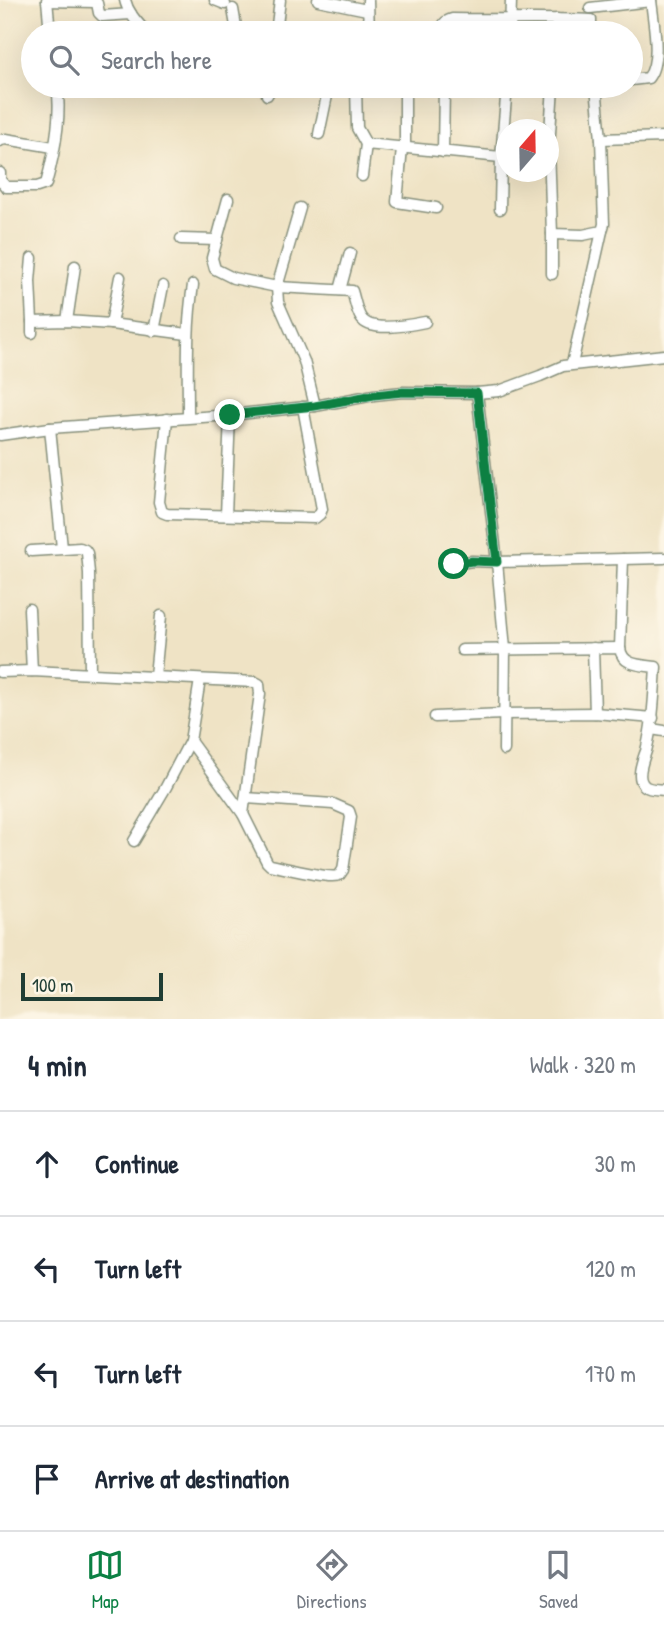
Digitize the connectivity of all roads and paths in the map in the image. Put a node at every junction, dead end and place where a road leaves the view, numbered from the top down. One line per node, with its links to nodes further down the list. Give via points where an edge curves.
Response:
1 (47, 0): 10 (street, via 95,2 102,16); 14 (street)
2 (125, 0): 10 (street)
3 (280, 0): 17 (street)
4 (317, 0): 9 (street)
5 (511, 0): 12 (street)
6 (651, 0): 8 (street); 19 (street, via 655,66 649,78)
7 (225, 4): 16 (street)
8 (590, 4): 13 (street)
9 (368, 5)
10 (131, 15): 15 (street)
11 (557, 19): 12 (street); 13 (street)
12 (511, 20): 18 (street)
13 (591, 20)
14 (49, 21)
15 (136, 21)
16 (232, 21)
17 (277, 21)
18 (445, 21)
19 (643, 79)
20 (58, 98): 34 (street)
21 (326, 98): 29 (street)
22 (357, 98): 33 (street, via 358,128)
23 (405, 98): 35 (street)
24 (444, 98): 36 (street)
25 (506, 98): 28 (street)
26 (553, 98): 46 (street, via 549,148)
27 (597, 98): 31 (street)
28 (504, 119)
29 (319, 134)
30 (664, 136): 31 (street)
31 (601, 139): 45 (street)
32 (0, 141): 34 (street)
33 (366, 144): 35 (street); 39 (street)
34 (54, 147): 38 (street, via 43,186 6,187)
35 (404, 148): 36 (street); 43 (street, via 397,202)
36 (443, 152): 37 (street)
37 (496, 157)
38 (0, 173)
39 (362, 176)
40 (501, 182): 44 (street)
41 (228, 199): 48 (street)
42 (300, 208): 56 (street)
43 (436, 208)
44 (500, 209)
45 (602, 231): 46 (street); 64 (street)
46 (552, 234): 52 (street)
47 (181, 239): 48 (street)
48 (217, 240): 56 (street, via 212,258 215,270)
49 (350, 253): 57 (street)
50 (32, 258): 58 (street, via 32,328)
51 (75, 266): 58 (street)
52 (552, 274)
53 (120, 277): 60 (street)
54 (193, 285): 62 (street)
55 (163, 286): 61 (street)
56 (277, 287): 57 (street); 66 (street, via 278,302 304,361)
57 (340, 290): 59 (street, via 352,291 367,324)
58 (67, 321): 60 (street)
59 (425, 322)
60 (111, 324): 61 (street)
61 (154, 331): 62 (street)
62 (187, 334): 69 (street)
63 (664, 355): 64 (street)
64 (572, 364): 65 (street, via 499,391)
65 (477, 393): 66 (street, via 403,392); 78 (street)
66 (315, 406): 67 (street)
67 (303, 407): 68 (street); 73 (street, via 320,514 315,518)
68 (230, 415): 69 (street); 73 (street)
69 (188, 417): 70 (street)
70 (167, 419): 71 (street); 73 (street, via 159,502 162,512)
71 (50, 428): 72 (street); 74 (street)
72 (0, 435)
73 (226, 515)
74 (62, 548): 75 (street); 89 (street, via 87,553)
75 (31, 551)
76 (664, 558): 77 (street)
77 (623, 559): 78 (street); 83 (street)
78 (497, 562): 79 (street); 84 (street)
79 (454, 564)
80 (29, 609): 87 (street)
81 (161, 616): 90 (street)
82 (593, 648): 83 (street); 84 (street); 92 (street)
83 (620, 648): 86 (street, via 627,662)
84 (505, 649): 85 (street); 93 (street)
85 (462, 650)
86 (660, 668): 95 (street)
87 (32, 671): 88 (street); 89 (street)
88 (0, 672)
89 (90, 673): 90 (street)
90 (155, 676): 91 (street)
91 (200, 680): 97 (street); 100 (street, via 259,684)
92 (595, 713): 93 (street); 95 (street)
93 (503, 714): 94 (street); 98 (street)
94 (435, 717)
95 (652, 723): 96 (street); 99 (street, via 640,779 647,787)
96 (664, 730)
97 (190, 741): 101 (street); 102 (street)
98 (504, 750)
99 (664, 790)
100 (246, 798): 101 (street); 101 (street, via 333,804 349,811 340,874 270,865)
101 (243, 814)
102 (134, 841)

